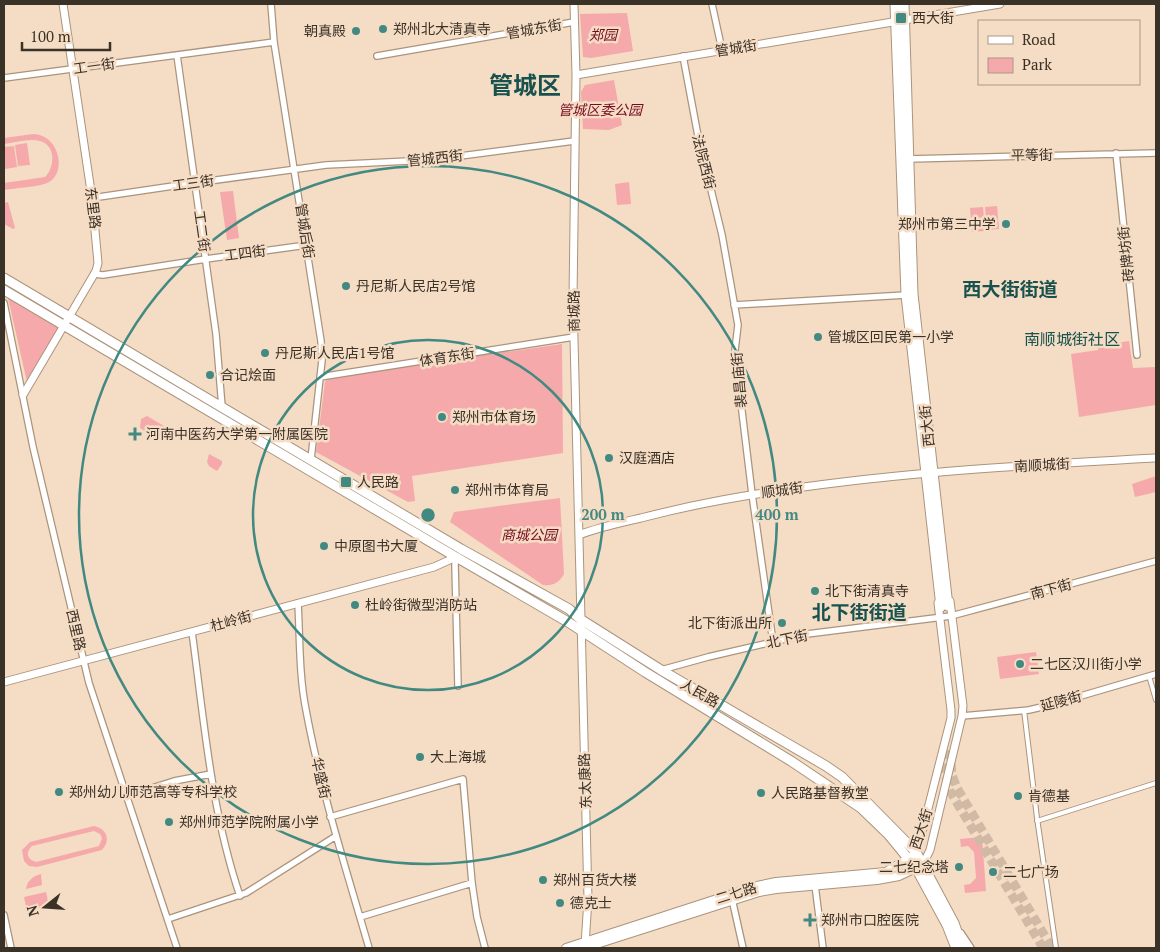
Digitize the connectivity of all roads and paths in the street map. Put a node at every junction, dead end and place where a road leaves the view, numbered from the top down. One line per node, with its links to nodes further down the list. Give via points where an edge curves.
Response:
1 (63, 4): 15 (street, 东里路)
2 (271, 4): 10 (street, 管城后街)
3 (574, 4): 9 (street, 商城路)
4 (712, 4): 11 (street)
5 (895, 4): 8 (main road)
6 (904, 4): 8 (main road)
7 (1000, 4): 8 (street, 管城街)
8 (900, 21): 11 (street, 管城街); 21 (main road, 西大街); 31 (main road, 西大街)
9 (574, 22): 13 (street, 管城东街); 16 (street, 商城路)
10 (274, 42): 12 (street, 工一街); 22 (street, 管城后街)
11 (722, 50): 14 (street, 管城街)
12 (178, 55): 15 (street, 工一街); 23 (street, 工二街)
13 (376, 56)
14 (683, 56): 16 (street, 管城街); 27 (street, 法院西街)
15 (73, 69): 17 (street, 工一街); 24 (street, 东里路)
16 (576, 75): 18 (street, 商城路)
17 (4, 78)
18 (574, 141): 22 (street, 管城西街, via 430,160); 36 (street, 商城路)
19 (1116, 153): 20 (street, 平等街); 21 (street, 平等街); 37 (street, 砖牌坊街)
20 (1156, 153)
21 (908, 158): 43 (main road, 西大街, via 913,294)
22 (295, 170): 23 (street, 工三街); 25 (street, 管城后街)
23 (195, 183): 24 (street, 工三街); 26 (street, 工二街)
24 (92, 198): 28 (street, 东里路, via 98,253)
25 (307, 245): 26 (street, 工四街); 38 (street, 管城后街, via 319,323)
26 (206, 258): 28 (street, 工四街); 40 (street, 工二街)
27 (727, 266): 33 (street, 裴昌庙街)
28 (94, 274): 34 (street, 东里路)
29 (4, 278): 34 (main road, 人民路)
30 (4, 290): 35 (main road, 人民路)
31 (906, 295): 33 (street); 43 (main road, 西大街)
32 (4, 303): 39 (street, 西里路)
33 (734, 305): 44 (street, 裴昌庙街, via 738,325 736,362)
34 (70, 317): 35 (street, 东里路); 40 (main road, 人民路)
35 (65, 326): 39 (street, 东里路); 47 (main road, 人民路)
36 (574, 337): 38 (street, 体育东街); 45 (street, 商城路)
37 (1137, 355)
38 (320, 377): 42 (street, 管城后街)
39 (23, 395): 56 (street, 西里路)
40 (222, 407): 42 (main road, 人民路)
41 (1156, 458): 43 (street, 南顺城街)
42 (311, 459): 46 (main road, 人民路)
43 (929, 473): 44 (street, 顺城街); 50 (main road, 西大街); 51 (street, 西大街, via 924,486); 51 (street, 西大街, via 937,484)
44 (752, 494): 45 (street, 顺城街, via 598,527); 55 (street, 裴昌庙街)
45 (579, 535): 52 (street, 商城路)
46 (461, 549): 47 (street); 52 (main road, 人民路, via 568,609)
47 (456, 557): 49 (street, 杜岭街, via 434,568); 53 (main road, 人民路); 61 (street)
48 (1156, 561): 51 (street, 南下街)
49 (298, 604): 54 (street, 杜岭街); 68 (street, 华盛街, via 302,687)
50 (945, 606)
51 (946, 616): 55 (street, 北下街, via 807,634); 64 (street, 西大街, via 963,706); 71 (street, 西大街, via 951,718 920,840)
52 (580, 619): 53 (street, 东太康路); 57 (main road, 人民路)
53 (581, 631): 71 (main road, 人民路, via 861,808); 81 (street, 东太康路, via 588,899)
54 (192, 632): 56 (street, 杜岭街); 65 (street)
55 (773, 642): 57 (street, 北下街)
56 (83, 661): 60 (street, 杜岭街); 67 (street, 西里路)
57 (661, 670): 71 (main road, 人民路, via 826,766 847,782)
58 (1156, 674): 59 (street, 延陵街)
59 (1149, 676): 62 (street); 63 (street, 延陵街)
60 (4, 682)
61 (458, 686)
62 (1156, 700)
63 (1024, 710): 64 (street, 延陵街); 69 (street)
64 (962, 716): 72 (street, 西大街, via 930,850)
65 (211, 774): 67 (street); 75 (street, via 224,844)
66 (1156, 783): 69 (street)
67 (126, 796): 79 (street, 西里路)
68 (330, 817): 70 (street, 华盛街); 73 (street, via 463,779)
69 (1037, 821): 91 (street)
70 (336, 836): 75 (street); 78 (street, 华盛街)
71 (912, 855): 72 (main road); 81 (main road, 二七路, via 886,872 757,886)
72 (919, 865): 74 (main road, 二七路, via 893,878); 80 (main road); 89 (main road)
73 (472, 883): 78 (street); 85 (street)
74 (815, 885): 76 (main road, 二七路, via 776,888); 88 (street)
75 (240, 896): 79 (street)
76 (732, 899): 81 (main road, 二七路); 87 (street)
77 (4, 915): 82 (street)
78 (360, 917): 84 (street, 华盛街)
79 (168, 919): 83 (street, 西里路)
80 (954, 923): 89 (main road); 90 (street)
81 (584, 947): 86 (main road, 二七路)
82 (11, 948)
83 (178, 948)
84 (369, 948)
85 (485, 948)
86 (566, 948)
87 (743, 948)
88 (823, 948)
89 (957, 948)
90 (970, 948)
91 (1056, 948)

